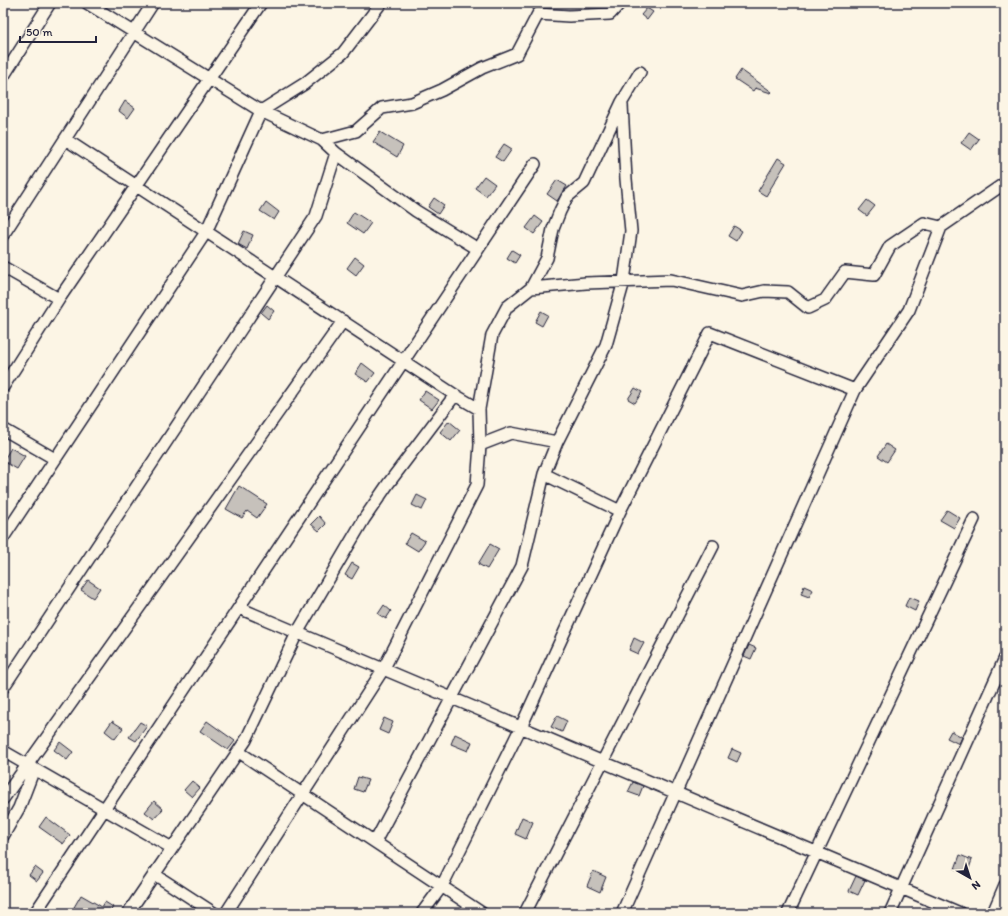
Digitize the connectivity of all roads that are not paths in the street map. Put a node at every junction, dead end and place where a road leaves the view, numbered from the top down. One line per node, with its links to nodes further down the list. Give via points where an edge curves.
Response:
1 (50, 3): 9 (street)
2 (87, 3): 7 (street)
3 (153, 3): 7 (street)
4 (261, 3): 10 (street)
5 (381, 3): 12 (street, via 343,53 304,84)
6 (620, 3): 14 (street, via 610,14 538,14 516,54 482,68 442,90 412,102 382,108 356,131)
7 (134, 32): 10 (street); 13 (street)
8 (640, 72): 11 (street)
9 (3, 77)
10 (209, 80): 12 (street); 18 (street)
11 (622, 102): 25 (street, via 631,231); 26 (street, via 584,183 567,197 560,211 553,229 548,258)
12 (261, 111): 14 (street); 20 (street)
13 (65, 139): 18 (street); 21 (street)
14 (322, 140): 15 (street)
15 (336, 153): 22 (street, via 416,211); 24 (street, via 316,216)
16 (535, 164): 22 (street)
17 (1005, 183): 19 (street)
18 (136, 186): 20 (street); 27 (street)
19 (941, 226): 25 (street, via 924,223 890,246 874,275 846,272 825,300 808,308 788,292 764,291 742,296 671,280); 31 (street, via 909,310)
20 (206, 232): 24 (street); 37 (street)
21 (3, 236)
22 (478, 249): 29 (street)
23 (3, 267): 27 (street)
24 (276, 277): 28 (street); 47 (street)
25 (624, 281): 26 (street); 35 (street, via 606,345)
26 (531, 288): 33 (street, via 507,307 492,335)
27 (59, 299): 30 (street)
28 (343, 321): 29 (street); 53 (street)
29 (404, 361): 32 (street); 43 (street)
30 (3, 387)
31 (855, 390): 39 (street, via 710,333); 54 (street)
32 (455, 395): 33 (street); 44 (street, via 368,513)
33 (479, 409): 36 (street)
34 (3, 429): 37 (street)
35 (557, 442): 36 (street, via 511,433); 38 (street)
36 (480, 445): 46 (street, via 477,485)
37 (56, 459): 41 (street)
38 (544, 474): 39 (street); 48 (street, via 522,566)
39 (620, 511): 49 (street)
40 (974, 518): 61 (street)
41 (3, 538)
42 (713, 546): 52 (street)
43 (239, 608): 44 (street); 57 (street)
44 (297, 633): 46 (street); 51 (street)
45 (1005, 658): 65 (street)
46 (384, 668): 48 (street); 55 (street)
47 (3, 688)
48 (451, 697): 49 (street); 59 (street)
49 (521, 727): 52 (street); 64 (street)
50 (3, 751): 53 (street)
51 (239, 752): 55 (street); 60 (street)
52 (602, 761): 54 (street); 72 (street)
53 (30, 767): 56 (street); 57 (street); 58 (street, via 19,808)
54 (676, 792): 61 (street); 73 (street)
55 (303, 794): 59 (street); 69 (street)
56 (3, 799)
57 (105, 809): 60 (street); 66 (street)
58 (3, 836)
59 (375, 842): 64 (street)
60 (172, 848): 62 (street)
61 (817, 852): 65 (street); 74 (street)
62 (154, 874): 67 (street); 68 (street)
63 (1005, 885): 77 (street)
64 (442, 886): 70 (street); 71 (street)
65 (901, 888): 75 (street); 76 (street)
66 (35, 913)
67 (128, 913)
68 (214, 913)
69 (226, 913)
70 (422, 913)
71 (482, 913)
72 (525, 913)
73 (622, 913)
74 (788, 913)
75 (890, 913)
76 (960, 913)
77 (993, 913)

